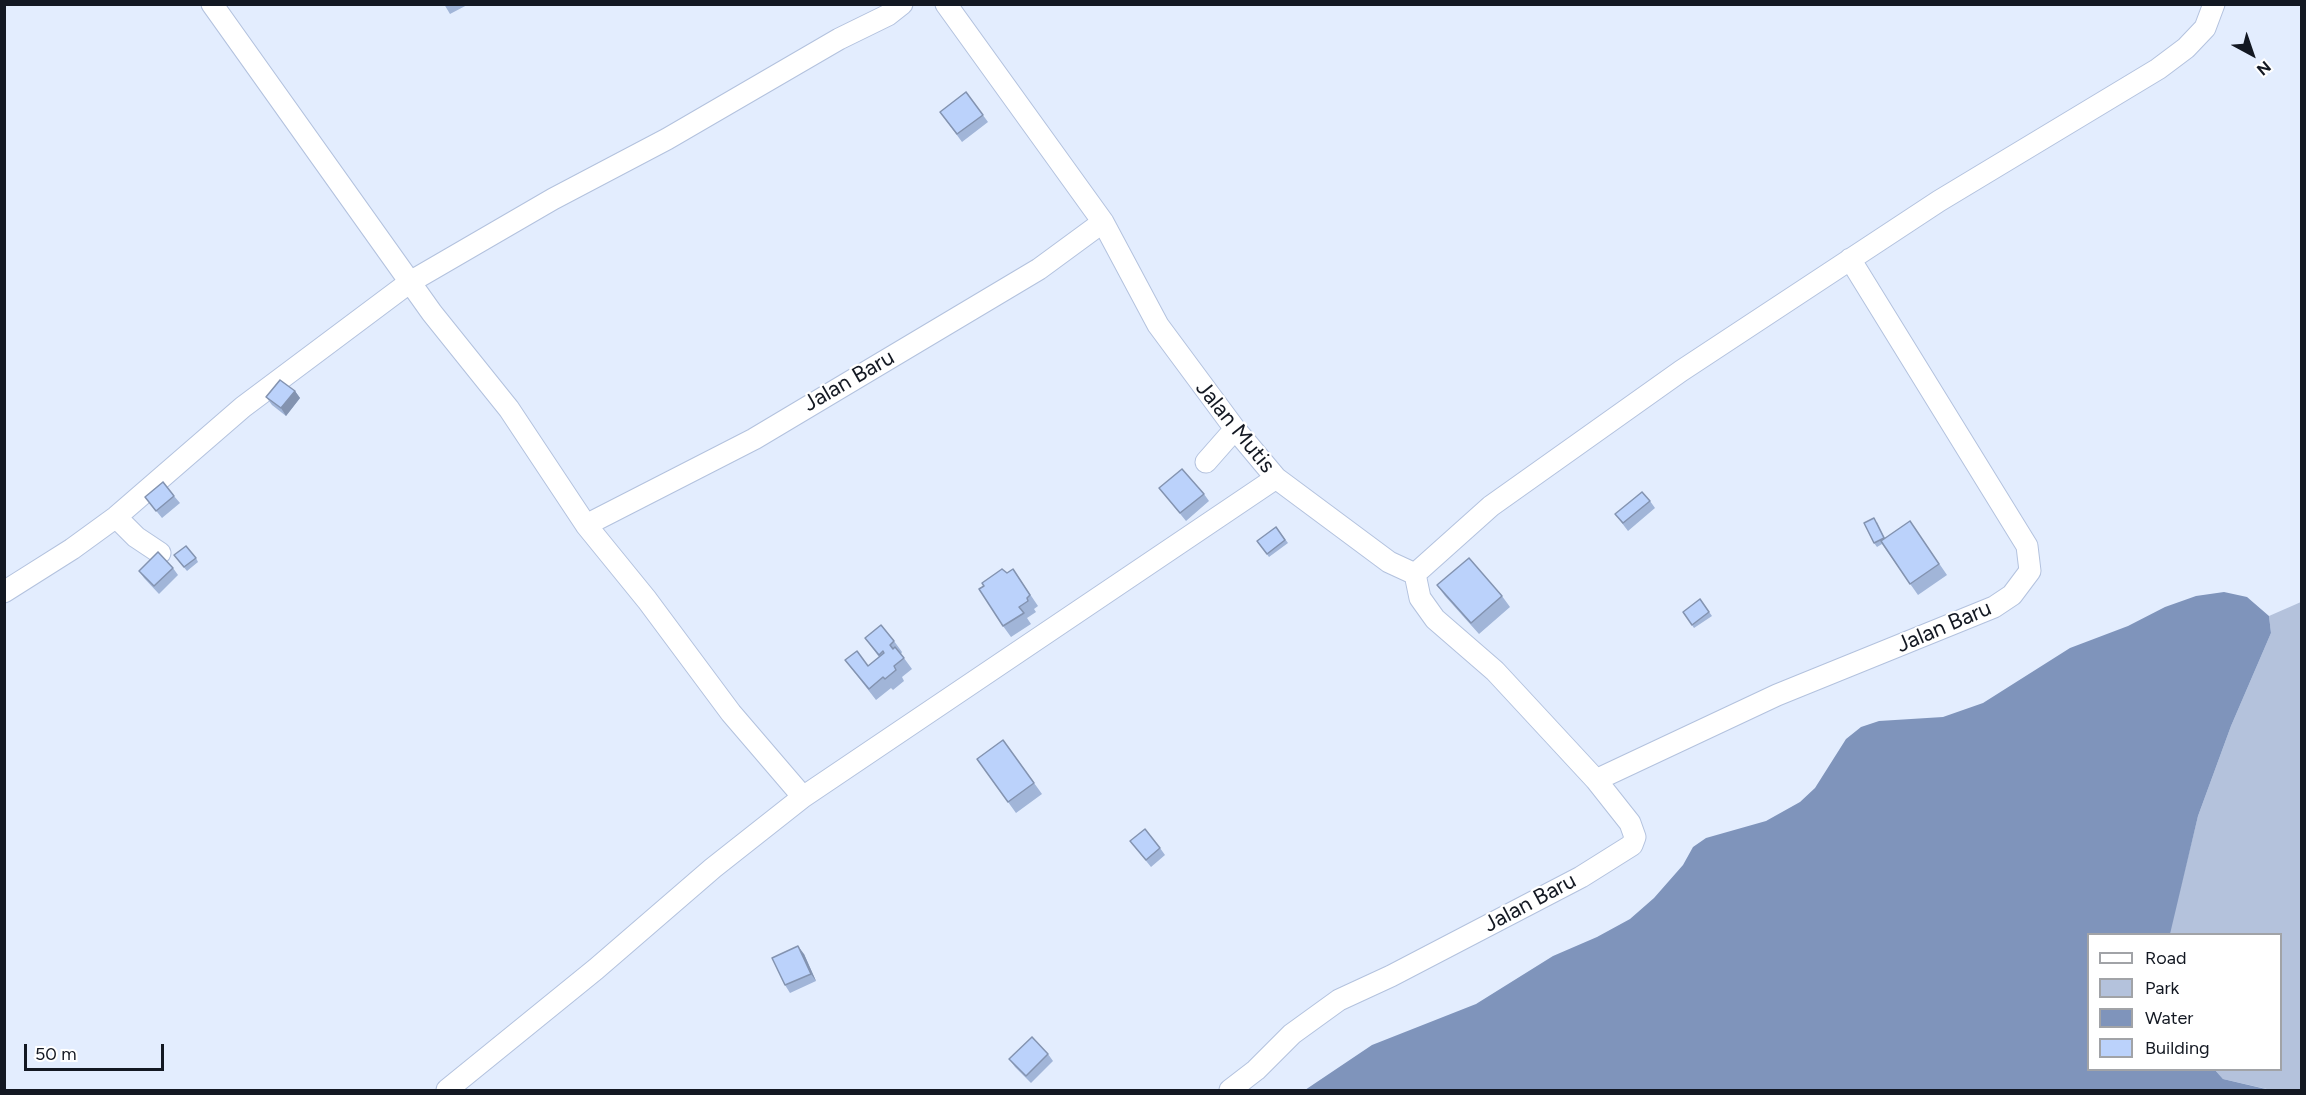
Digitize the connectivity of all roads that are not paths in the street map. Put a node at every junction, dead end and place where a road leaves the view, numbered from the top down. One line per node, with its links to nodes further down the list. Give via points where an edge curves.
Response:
1 (212, 4): 7 (street)
2 (902, 4): 7 (street)
3 (946, 4): 5 (street, Jalan Mutis)
4 (2214, 4): 6 (street, via 2205,28 2158,69)
5 (1104, 222): 8 (street, Jalan Mutis, via 1158,325); 12 (street, Jalan Baru, via 1039,269 754,439)
6 (1850, 259): 14 (street, via 1681,371 1491,506); 16 (street, Jalan Baru, via 2027,546 2030,571 2012,595 1994,608 1777,695)
7 (410, 282): 11 (street, via 234,414); 12 (street, via 509,410)
8 (1235, 429): 9 (street); 10 (street, Jalan Mutis)
9 (1206, 462)
10 (1276, 478): 14 (street, Jalan Mutis, via 1389,562); 17 (street)
11 (116, 517): 13 (street); 15 (street)
12 (586, 525): 17 (street, via 731,713)
13 (160, 553)
14 (1415, 574): 16 (street, via 1420,598 1436,619 1495,671)
15 (4, 592)
16 (1596, 780): 19 (street, Jalan Baru, via 1630,823 1635,837 1632,845 1581,877 1339,1000 1292,1034 1257,1070)
17 (803, 797): 18 (street)
18 (447, 1090)
19 (1230, 1090)

